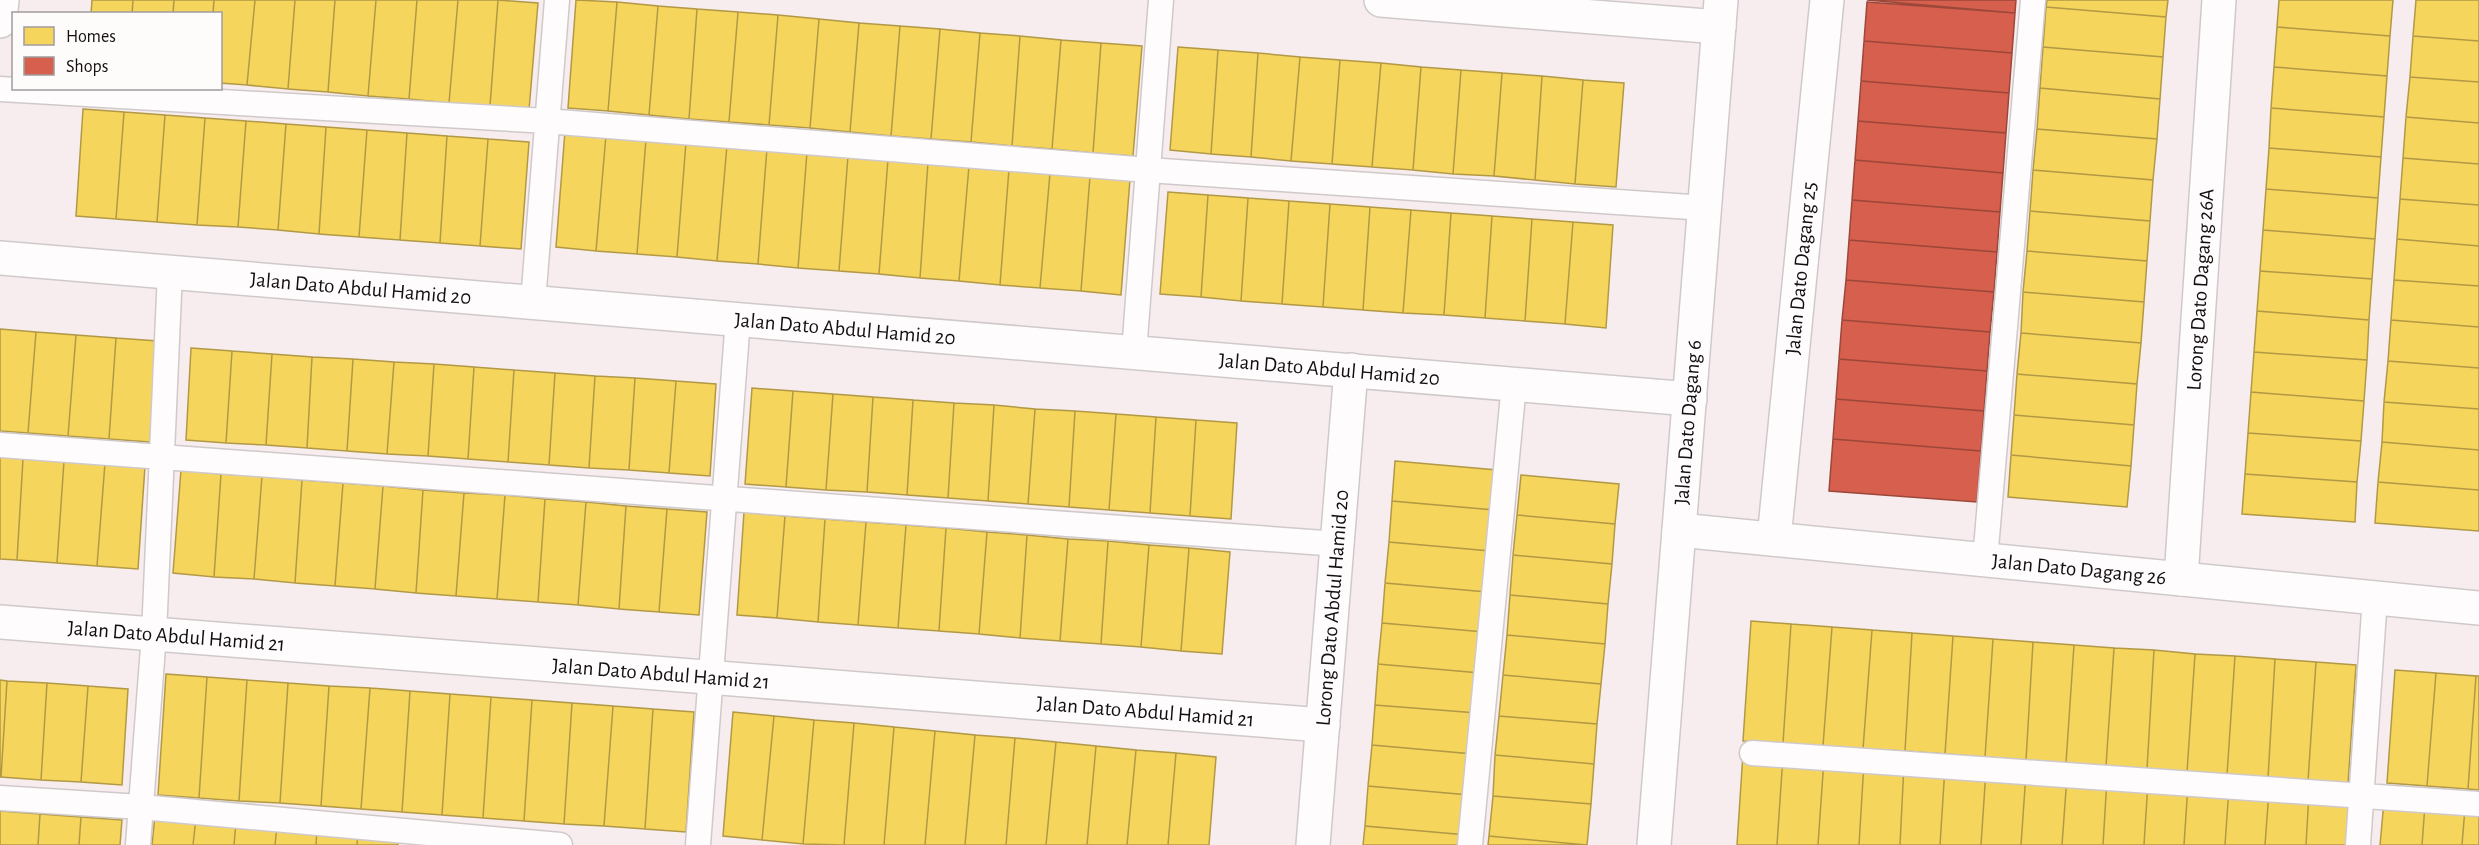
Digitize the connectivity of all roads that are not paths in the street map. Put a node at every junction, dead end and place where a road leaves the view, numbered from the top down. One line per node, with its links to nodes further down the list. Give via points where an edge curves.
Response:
1 (2, 0): 9 (street)
2 (557, 0): 11 (lane)
3 (1161, 0): 12 (lane)
4 (1381, 0): 8 (street)
5 (1827, 0): 26 (street, Jalan Dato Dagang 25)
6 (2033, 0): 28 (lane)
7 (2219, 0): 29 (street, Lorong Dato Dagang 26A)
8 (1720, 14): 13 (street, Jalan Dato Dagang 6)
9 (0, 21)
10 (17, 90): 11 (lane)
11 (547, 121): 12 (lane); 16 (lane)
12 (1148, 170): 13 (lane); 18 (lane)
13 (1705, 208): 21 (street, Jalan Dato Dagang 6)
14 (0, 258): 15 (street, Jalan Dato Abdul Hamid 20)
15 (170, 272): 16 (street, Jalan Dato Abdul Hamid 20); 23 (lane)
16 (533, 302): 17 (street, Jalan Dato Abdul Hamid 20)
17 (738, 319): 18 (street, Jalan Dato Abdul Hamid 20); 24 (lane)
18 (1134, 352): 19 (street, Jalan Dato Abdul Hamid 20)
19 (1351, 370): 20 (street, Jalan Dato Abdul Hamid 20); 27 (street, Lorong Dato Abdul Hamid 20)
20 (1514, 384): 21 (street, Jalan Dato Abdul Hamid 20); 45 (lane)
21 (1690, 399): 25 (street, Jalan Dato Dagang 6)
22 (0, 445): 23 (lane)
23 (160, 457): 24 (lane); 33 (lane)
24 (725, 497): 27 (lane); 34 (lane)
25 (1679, 530): 26 (street, Jalan Dato Dagang 26); 46 (street, Jalan Dato Dagang 6)
26 (1774, 539): 28 (street, Jalan Dato Dagang 26)
27 (1338, 544): 35 (street, Lorong Dato Abdul Hamid 20)
28 (1985, 560): 29 (street, Jalan Dato Dagang 26)
29 (2181, 579): 30 (street, Jalan Dato Dagang 26)
30 (2375, 597): 31 (street, Jalan Dato Dagang 26); 37 (lane)
31 (2479, 608)
32 (0, 622): 33 (street, Jalan Dato Abdul Hamid 21)
33 (154, 634): 34 (street, Jalan Dato Abdul Hamid 21); 40 (lane)
34 (711, 678): 35 (street, Jalan Dato Abdul Hamid 21); 43 (lane)
35 (1323, 725): 44 (street, Lorong Dato Abdul Hamid 20)
36 (1752, 753): 37 (lane)
37 (2361, 795): 39 (lane); 47 (lane)
38 (0, 798): 40 (lane)
39 (2479, 804)
40 (141, 807): 41 (lane); 42 (lane)
41 (138, 845)
42 (560, 845)
43 (698, 845)
44 (1313, 845)
45 (1470, 845)
46 (1654, 845)
47 (2358, 845)

